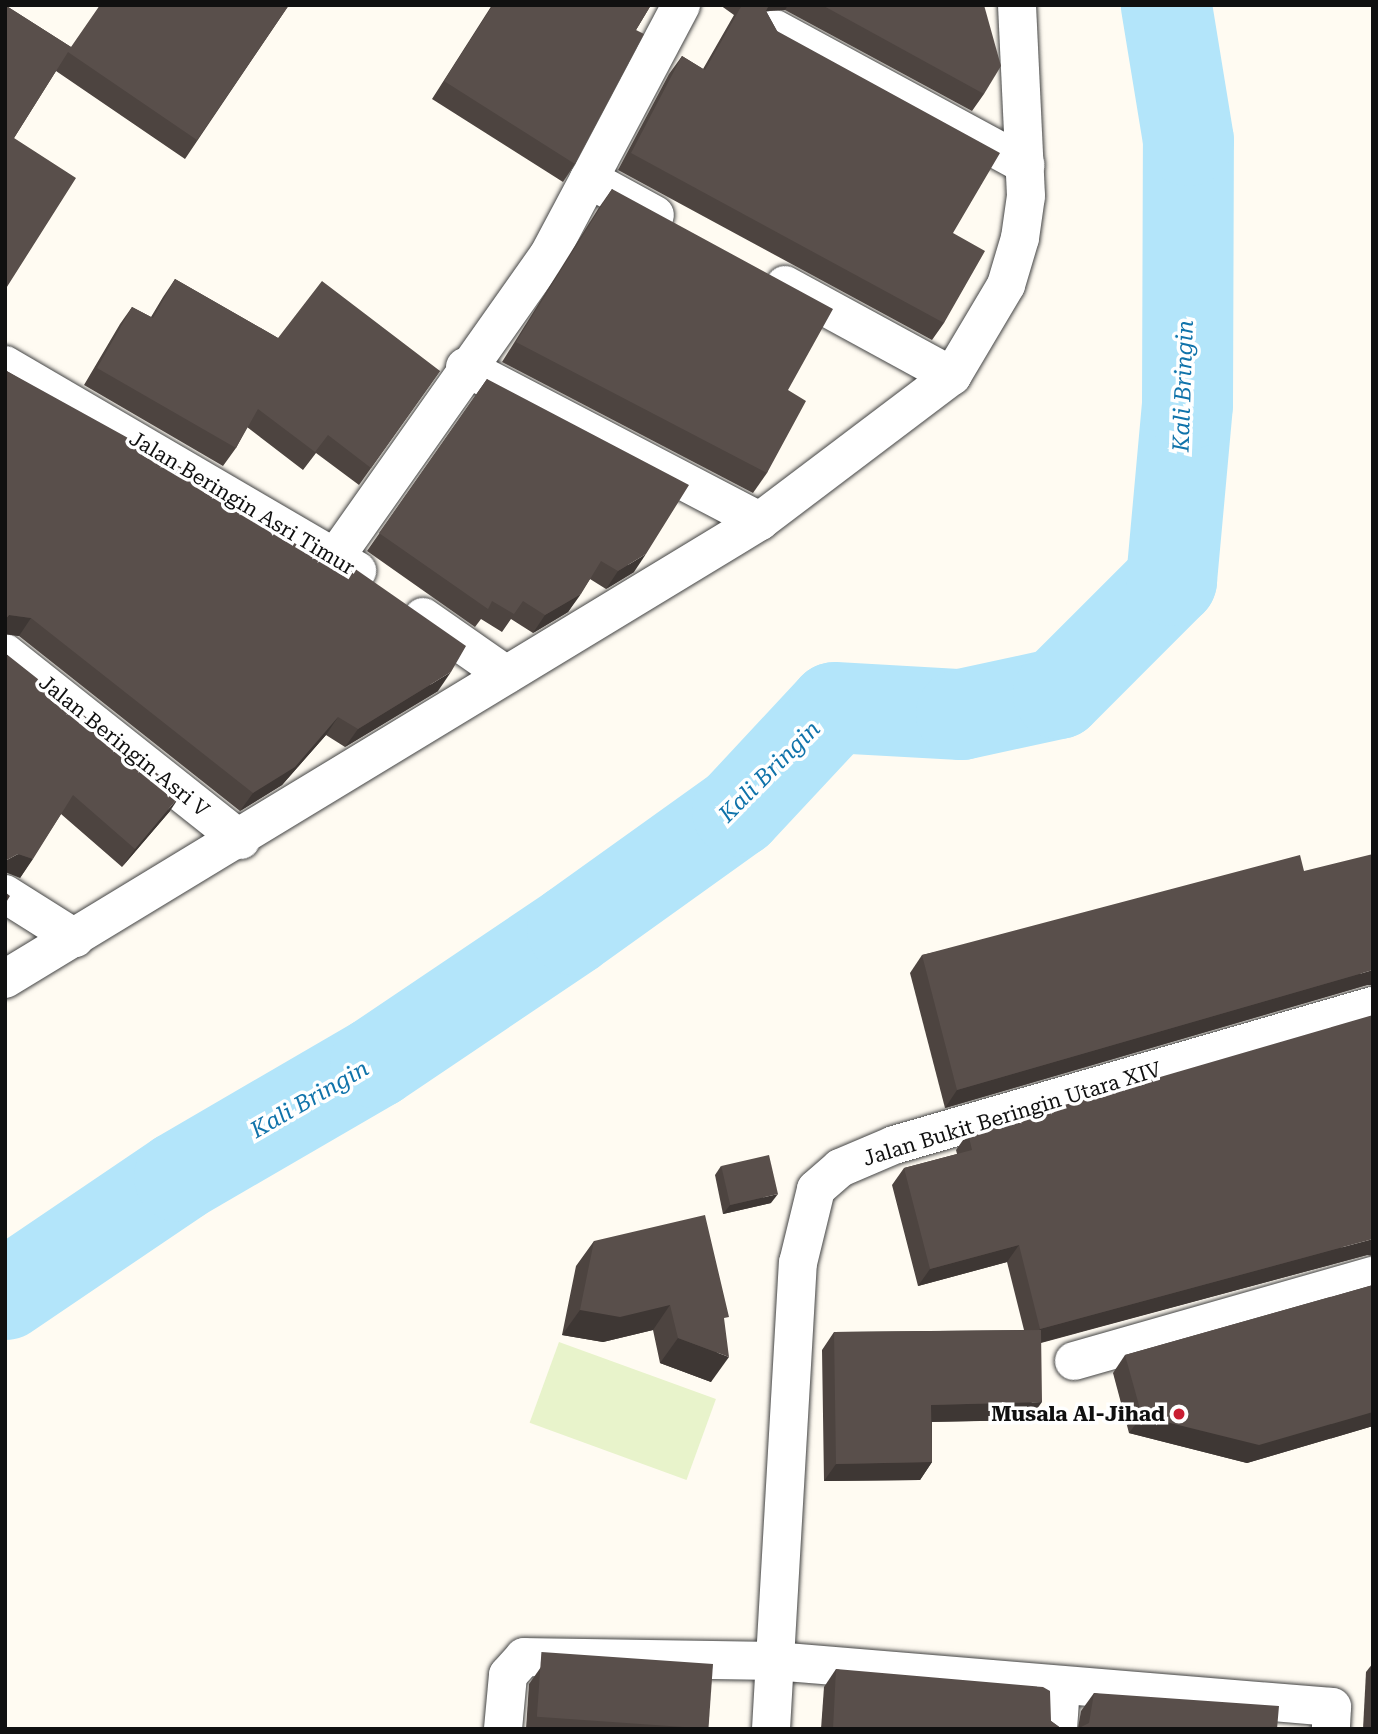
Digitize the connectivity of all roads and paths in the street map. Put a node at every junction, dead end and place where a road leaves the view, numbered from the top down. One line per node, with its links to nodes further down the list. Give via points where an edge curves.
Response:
1 (681, 5): 5 (street)
2 (1017, 5): 4 (street)
3 (775, 29): 4 (street)
4 (1025, 166): 10 (street, via 1020,238 1006,285)
5 (589, 179): 6 (street); 9 (street, via 548,256)
6 (686, 232)
7 (746, 264): 10 (street)
8 (5, 365): 12 (street, Jalan Beringin Asri Timur)
9 (465, 367): 11 (street); 12 (street)
10 (952, 376): 11 (street)
11 (760, 521): 14 (street)
12 (336, 556): 14 (street, Jalan Beringin Asri Timur)
13 (5, 653): 15 (street, Jalan Beringin Asri V)
14 (506, 675): 15 (street)
15 (241, 840): 17 (street)
16 (5, 894): 17 (street)
17 (75, 938): 18 (street)
18 (5, 979)
19 (1373, 1006): 22 (street, Jalan Bukit Beringin Utara XIV, via 894,1145 840,1168 816,1189 798,1263)
20 (1373, 1276): 21 (street)
21 (1074, 1361)
22 (774, 1661): 23 (street); 25 (street, via 524,1657 508,1675); 26 (street, Jalan Bukit Beringin Utara XIV)
23 (1061, 1690): 24 (street); 27 (street)
24 (1332, 1718)
25 (503, 1729)
26 (771, 1729)
27 (1058, 1729)

